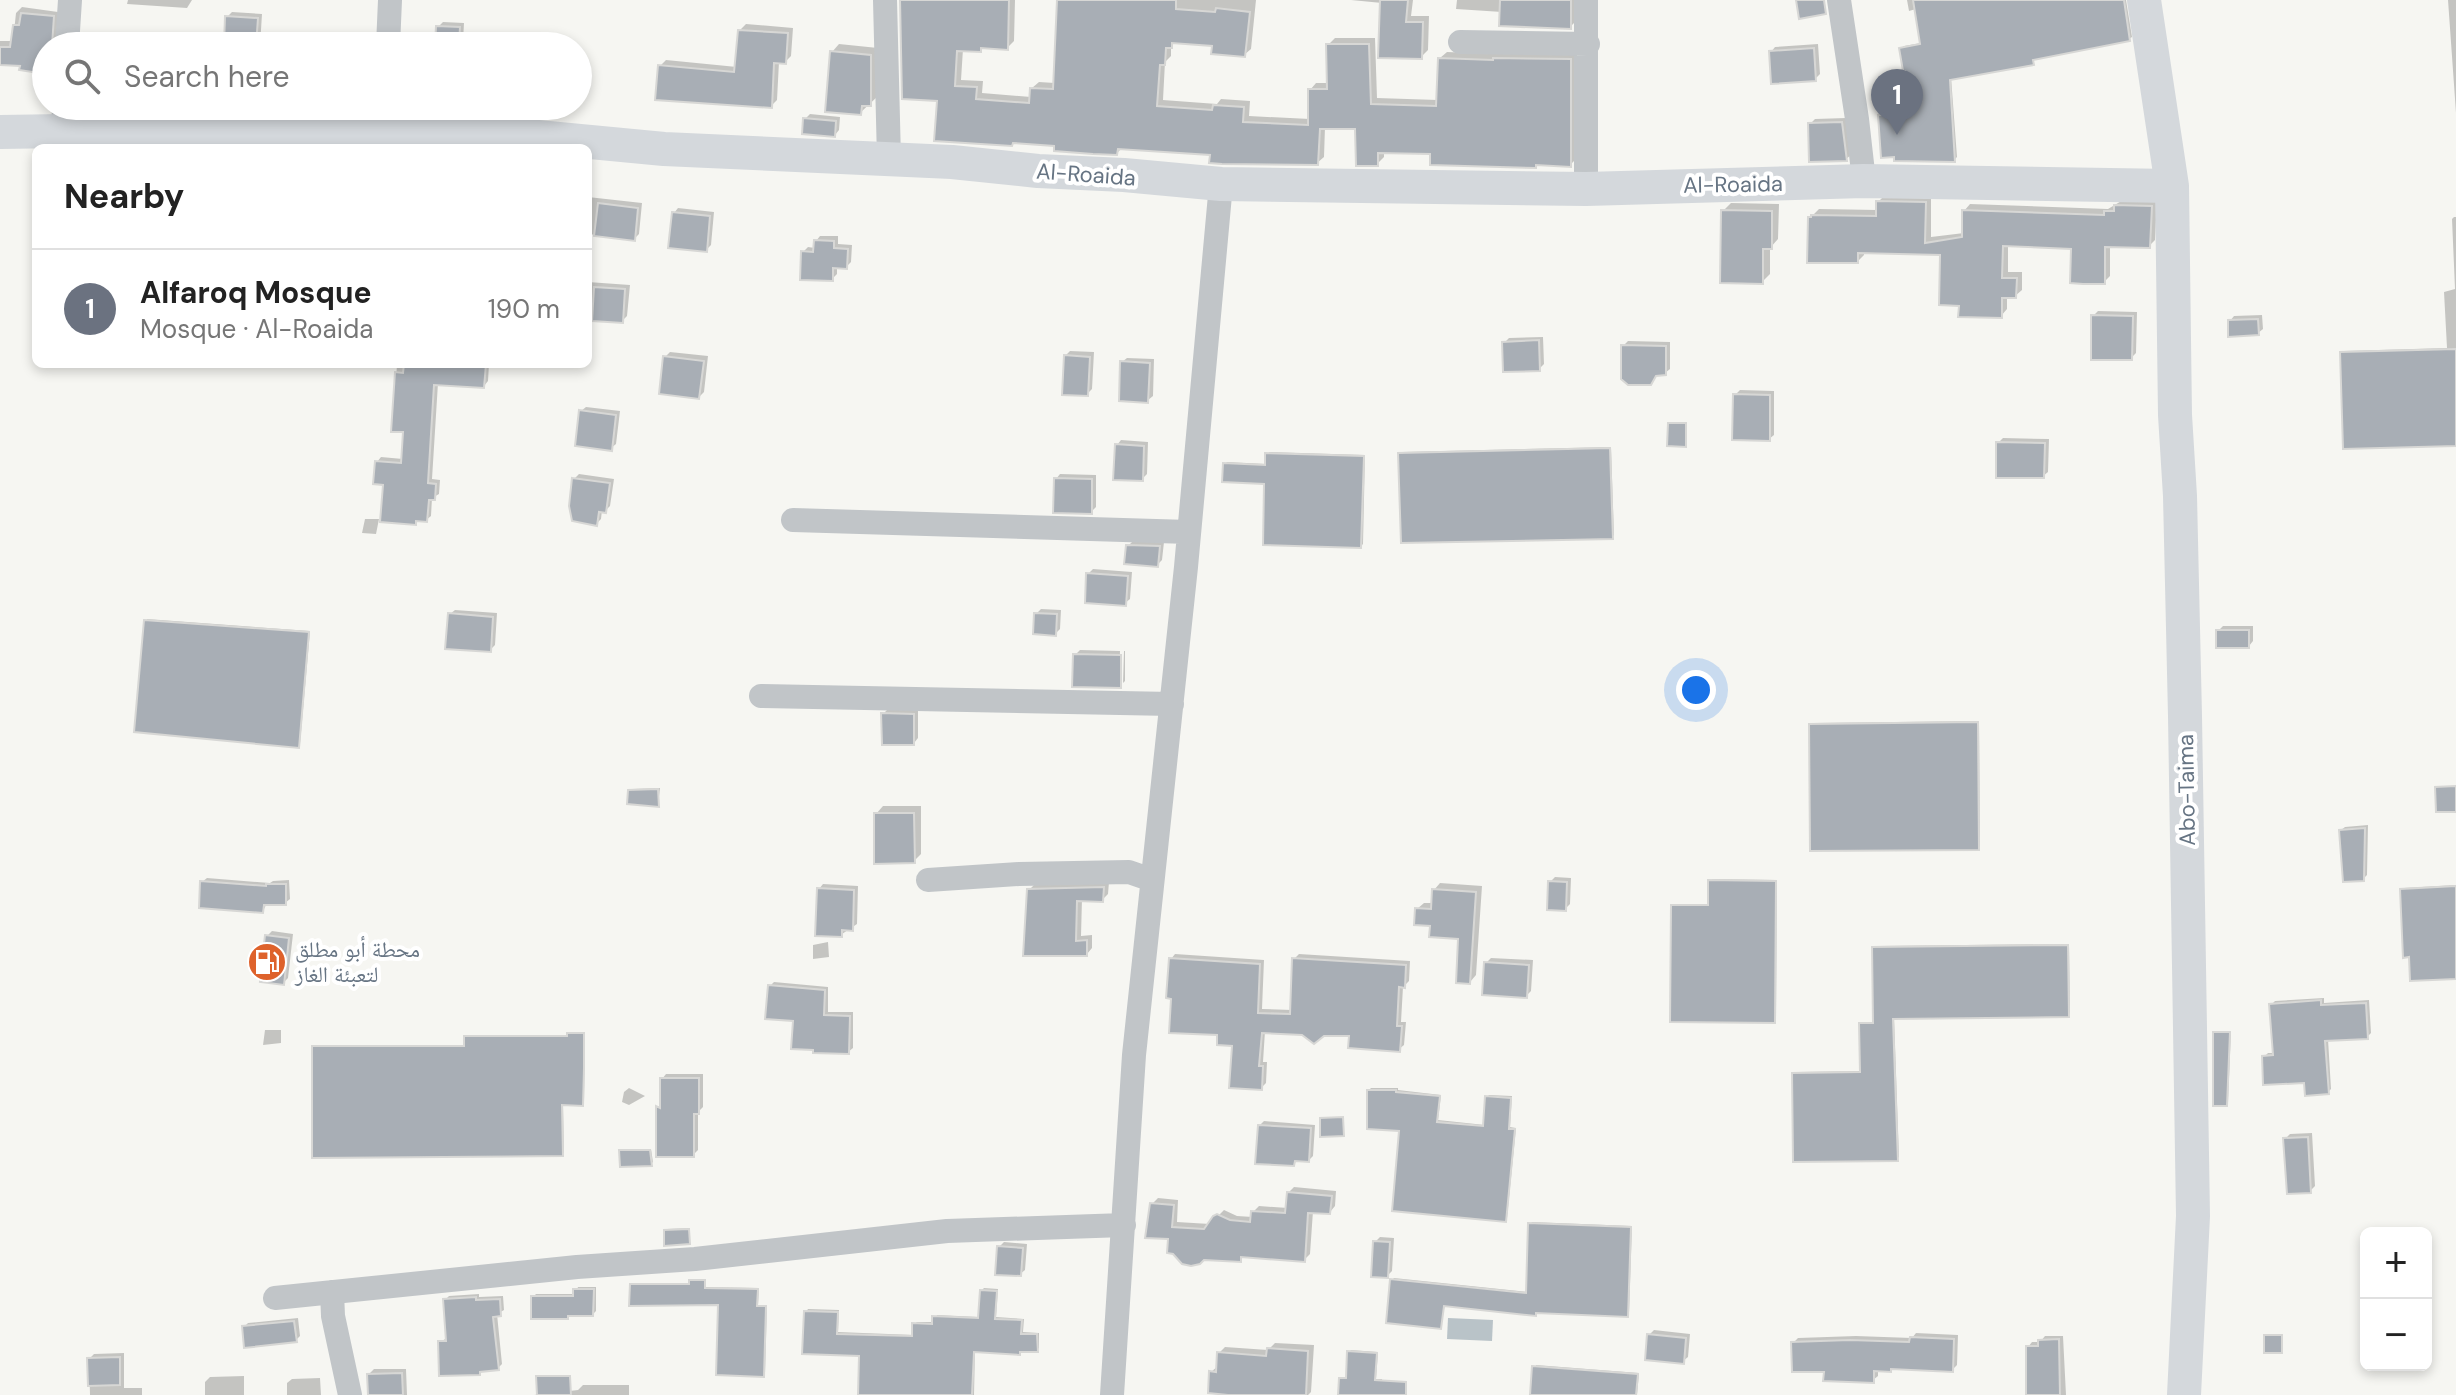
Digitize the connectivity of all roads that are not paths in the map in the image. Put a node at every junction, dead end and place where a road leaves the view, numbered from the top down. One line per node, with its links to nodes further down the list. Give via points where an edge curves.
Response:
1 (70, 0): 7 (street)
2 (390, 0): 8 (street)
3 (885, 0): 15 (street)
4 (1586, 0): 10 (street)
5 (1839, 0): 16 (street)
6 (2144, 0): 18 (street, Abo-Taima)
7 (68, 32)
8 (389, 32)
9 (1460, 42): 10 (street)
10 (1588, 44): 19 (street)
11 (55, 120): 14 (street, Al-Roaida)
12 (87, 120): 13 (street, Al-Roaida, via 191,129)
13 (383, 121): 15 (street, Al-Roaida, via 664,149)
14 (0, 132)
15 (889, 159): 17 (street, Al-Roaida)
16 (1864, 181): 18 (street, Al-Roaida); 19 (street, Al-Roaida)
17 (1221, 184): 19 (street, Al-Roaida); 21 (street)
18 (2172, 186): 31 (street, Abo-Taima, via 2193,1185)
19 (1586, 189)
20 (793, 520): 21 (street)
21 (1189, 532): 23 (street)
22 (761, 696): 23 (street)
23 (1172, 704): 25 (street)
24 (928, 880): 25 (street, via 1129,872)
25 (1152, 880): 26 (street)
26 (1124, 1225): 27 (street, via 947,1231); 30 (street)
27 (332, 1292): 28 (street); 29 (street)
28 (275, 1298)
29 (350, 1395)
30 (1112, 1395)
31 (2184, 1395)

